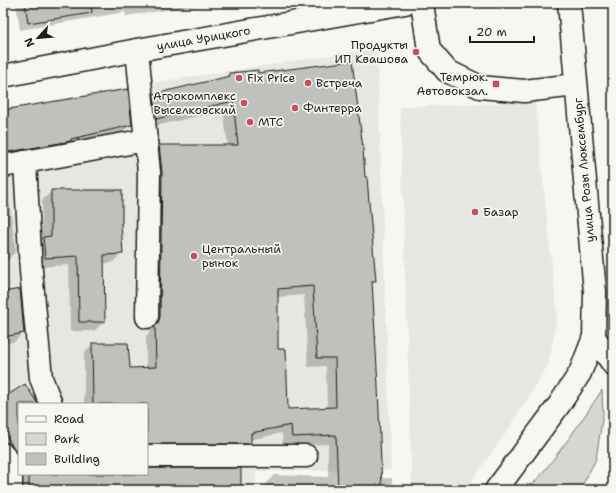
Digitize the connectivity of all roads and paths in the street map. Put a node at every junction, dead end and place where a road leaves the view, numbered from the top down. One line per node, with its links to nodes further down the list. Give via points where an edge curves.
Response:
1 (405, 3): 4 (main road, улица Урицкого)
2 (422, 3): 6 (main road, via 429,50 447,71 480,87 524,91)
3 (570, 3): 6 (main road, улица Розы Люксембург)
4 (137, 50): 5 (main road, улица Урицкого); 7 (main road)
5 (3, 76)
6 (576, 85): 11 (main road, улица Розы Люксембург, via 595,292)
7 (146, 140): 8 (main road); 10 (main road, via 149,172)
8 (25, 162): 9 (main road); 13 (main road, via 31,271 41,378)
9 (3, 166)
10 (147, 317)
11 (594, 337): 12 (main road); 18 (main road, улица Розы Люксембург, via 580,373 559,406)
12 (613, 364)
13 (52, 403)
14 (3, 454): 17 (main road, via 12,468)
15 (148, 456): 16 (main road)
16 (306, 456)
17 (11, 490)
18 (496, 490)

